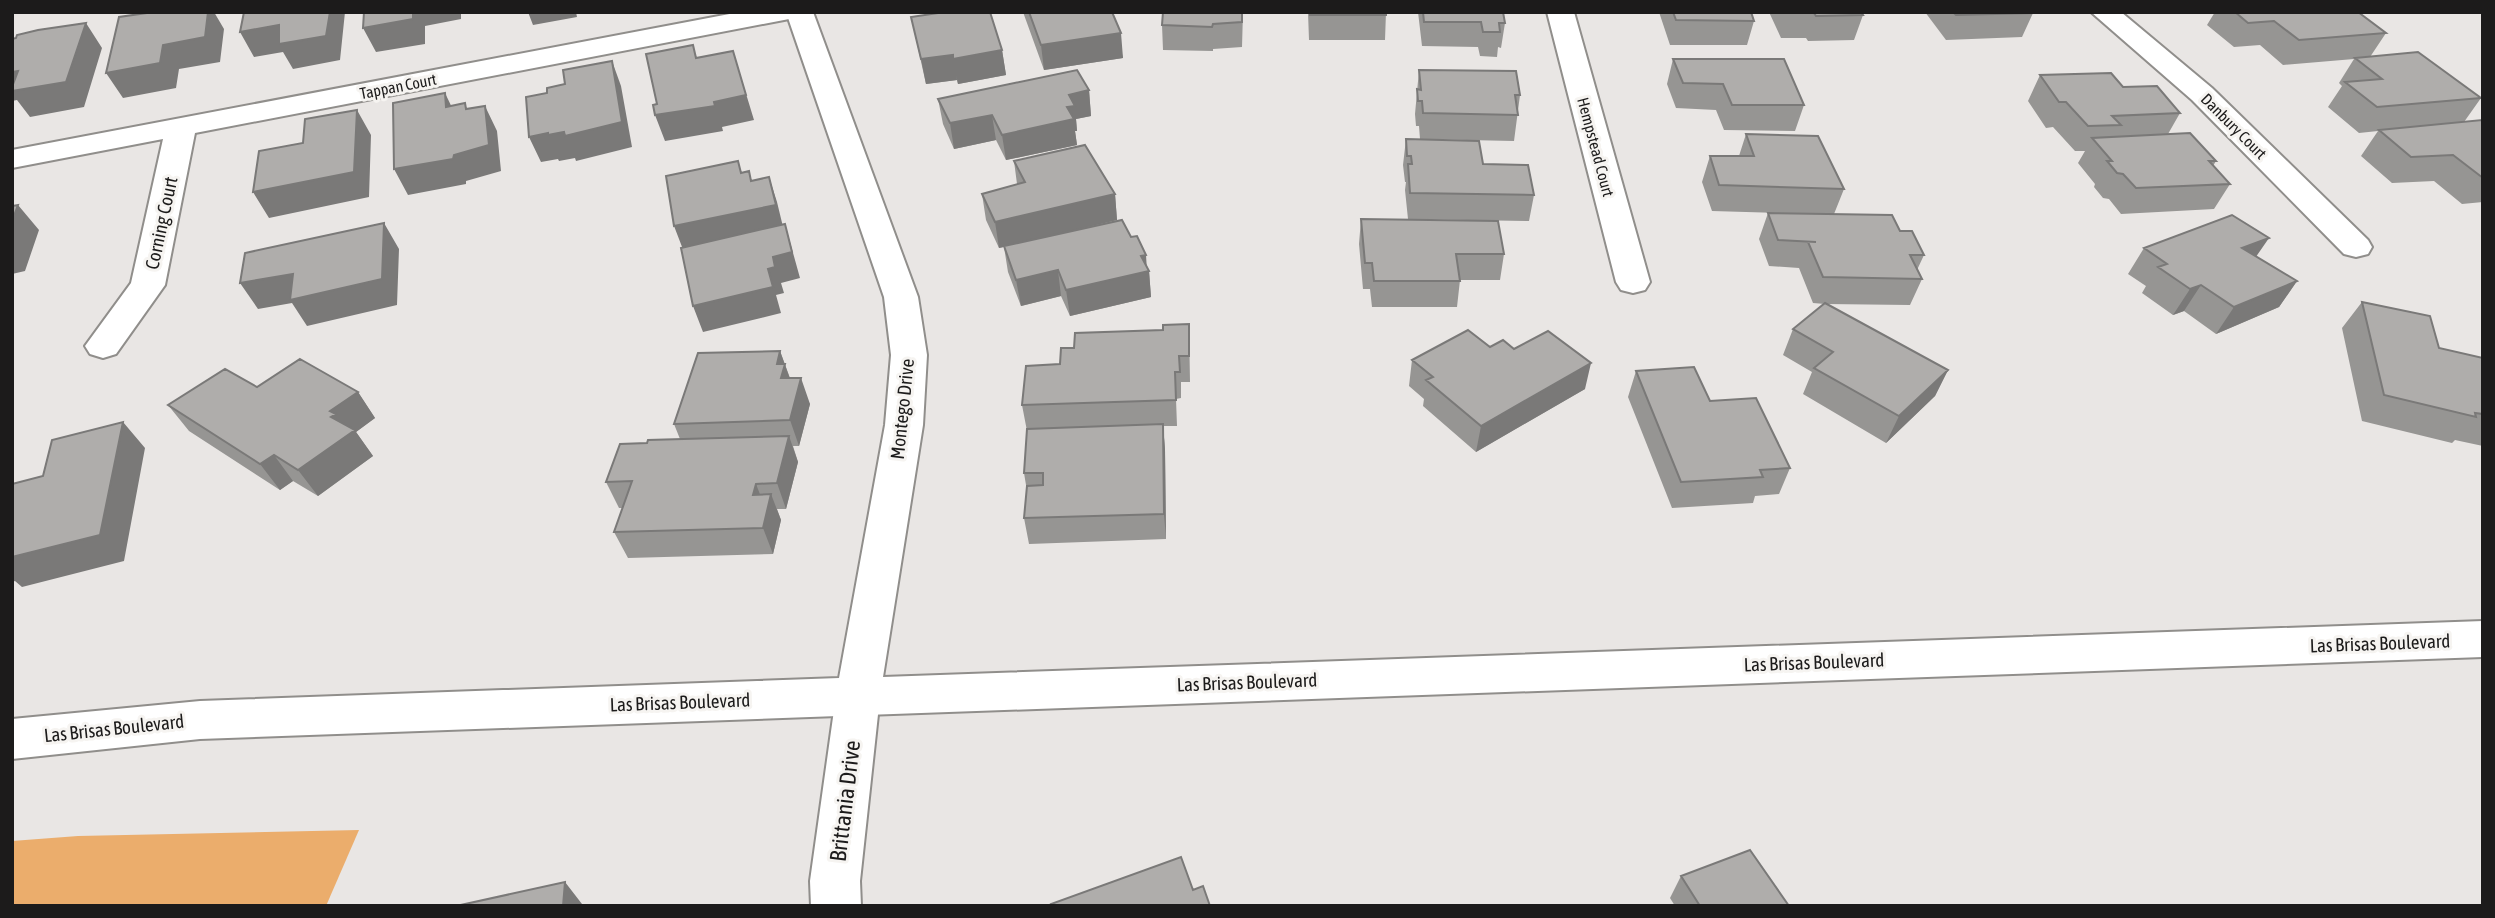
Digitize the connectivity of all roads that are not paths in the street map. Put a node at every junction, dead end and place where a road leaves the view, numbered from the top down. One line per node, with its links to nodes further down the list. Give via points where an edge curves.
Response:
1 (784, 12): 5 (street, Tappan Court)
2 (799, 12): 11 (street, Montego Drive, via 901,297 909,355 904,425)
3 (1560, 12): 8 (street, Hempstead Court)
4 (2104, 12): 7 (street, Danbury Court, via 2202,94)
5 (181, 127): 6 (street, Tappan Court); 9 (street, Corning Court, via 148,285)
6 (12, 159)
7 (2356, 247)
8 (1633, 282)
9 (103, 346)
10 (2483, 639): 11 (street, Las Brisas Boulevard)
11 (858, 696): 12 (street, Las Brisas Boulevard, via 200,719); 13 (street, Brittania Drive, via 835,881)
12 (12, 738)
13 (836, 906)

